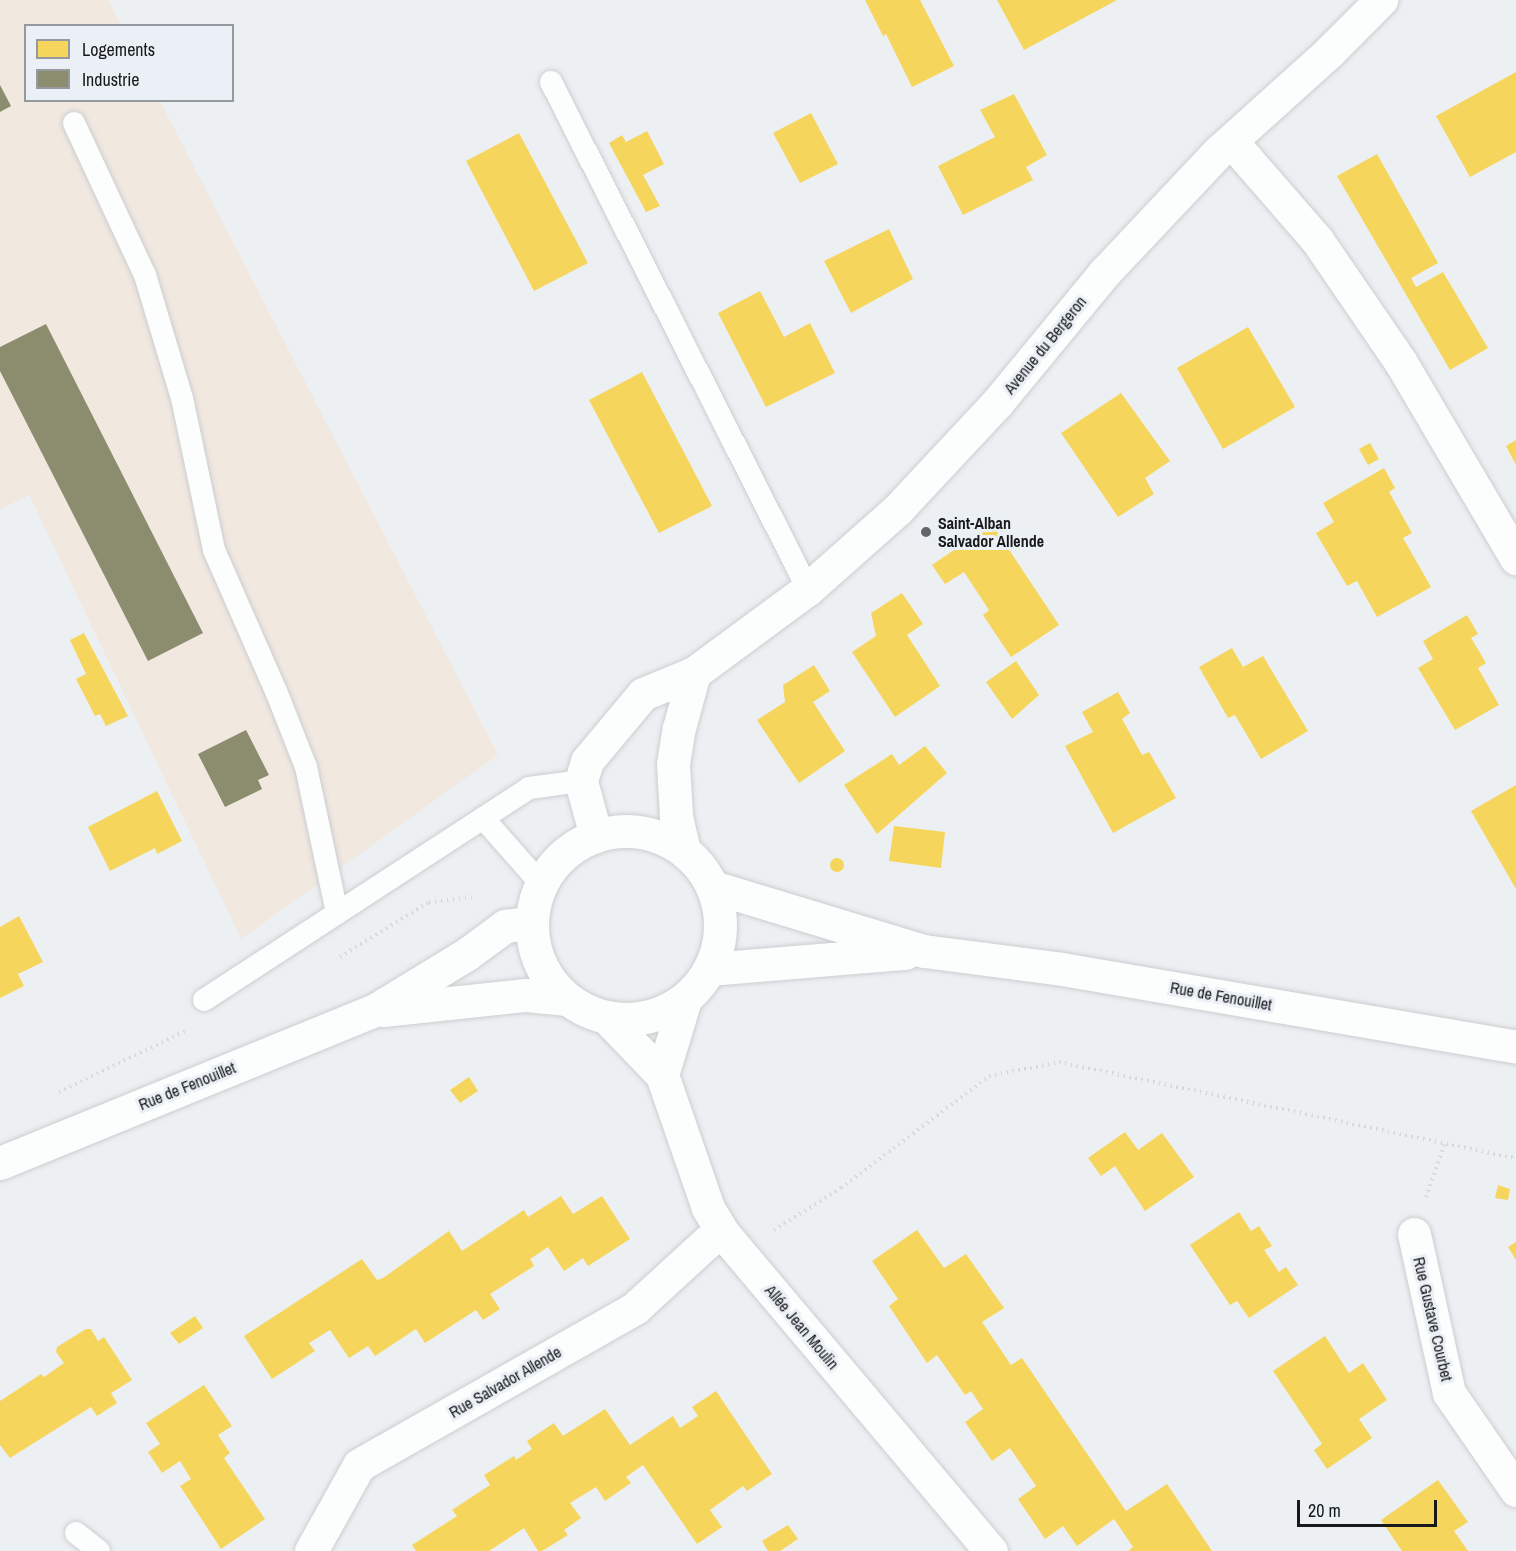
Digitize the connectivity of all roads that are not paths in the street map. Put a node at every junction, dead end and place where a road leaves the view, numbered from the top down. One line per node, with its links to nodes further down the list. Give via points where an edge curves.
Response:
1 (1381, 0): 4 (street, Avenue du Bergeron)
2 (550, 82): 6 (lane)
3 (74, 123): 14 (lane, via 145,275 182,399 214,549 306,767)
4 (1231, 141): 5 (street, via 1324,249 1400,361); 6 (street, Avenue du Bergeron, via 1105,272 942,465)
5 (1516, 558)
6 (808, 589): 7 (street, Avenue du Bergeron)
7 (694, 673): 8 (street, Avenue du Bergeron, via 643,694 587,761); 11 (street, via 673,764 676,814)
8 (581, 781): 9 (lane, via 529,788); 10 (street)
9 (483, 818): 12 (lane); 14 (lane)
10 (596, 836): 11 (street, Rue de Fenouillet, via 642,832); 12 (street, Rue de Fenouillet, via 573,847 554,864)
11 (684, 851): 13 (street, Rue de Fenouillet, via 701,867)
12 (541, 884): 15 (street, Rue de Fenouillet)
13 (713, 887): 16 (street, Rue de Fenouillet); 17 (street, Rue de Fenouillet, via 720,929)
14 (337, 913): 19 (lane)
15 (531, 923): 18 (street, Rue de Fenouillet, via 539,962); 21 (street, Rue de Fenouillet, via 505,926)
16 (924, 951): 17 (street, Rue de Fenouillet); 23 (street, Rue de Fenouillet, via 1062,969)
17 (709, 969): 20 (street, Rue de Fenouillet)
18 (567, 999): 21 (street, Rue de Fenouillet, via 526,995); 22 (street, Rue de Fenouillet)
19 (204, 1000)
20 (685, 1000): 22 (street, Rue de Fenouillet, via 667,1011 640,1019); 24 (street)
21 (375, 1010): 25 (street, Rue de Fenouillet)
22 (610, 1021): 24 (street, Allée Jean Moulin)
23 (1516, 1047)
24 (662, 1075): 26 (street, Allée Jean Moulin, via 708,1208)
25 (0, 1163)
26 (723, 1233): 31 (street, Rue Salvador Allende, via 708,1241 635,1308 359,1465); 32 (street, Allée Jean Moulin)
27 (1414, 1234): 28 (street, Rue Gustave Courbet, via 1449,1393)
28 (1516, 1490)
29 (76, 1533): 30 (lane)
30 (99, 1551)
31 (311, 1551)
32 (991, 1551)

